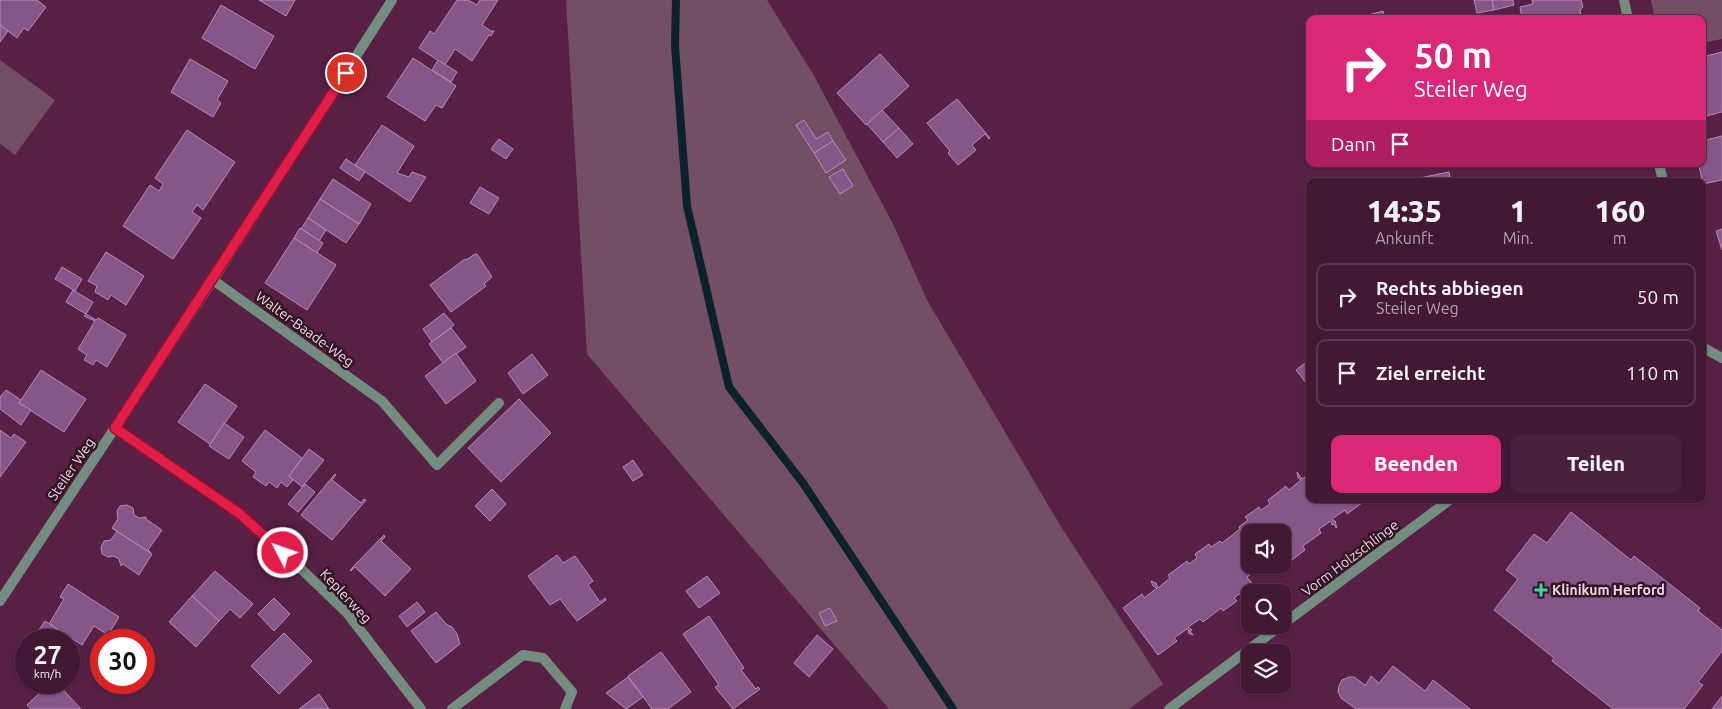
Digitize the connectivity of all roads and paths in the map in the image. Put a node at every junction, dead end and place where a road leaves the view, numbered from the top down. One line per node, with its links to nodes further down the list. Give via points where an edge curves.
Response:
1 (392, 0): 4 (street, Steiler Weg)
2 (1624, 0): 3 (street)
3 (1627, 15)
4 (212, 280): 7 (street, Walter-Baade-Weg, via 382,401 437,465); 8 (street, Steiler Weg)
5 (1706, 349): 6 (street)
6 (1722, 358)
7 (499, 404)
8 (115, 428): 10 (street, Steiler Weg); 11 (street, Keplerweg, via 240,514 297,566 347,613)
9 (1446, 503): 14 (street, Vorm Holzschlinge)
10 (0, 601)
11 (421, 709)
12 (452, 709): 13 (street, via 523,655 543,658 572,692)
13 (565, 709)
14 (1169, 709)

